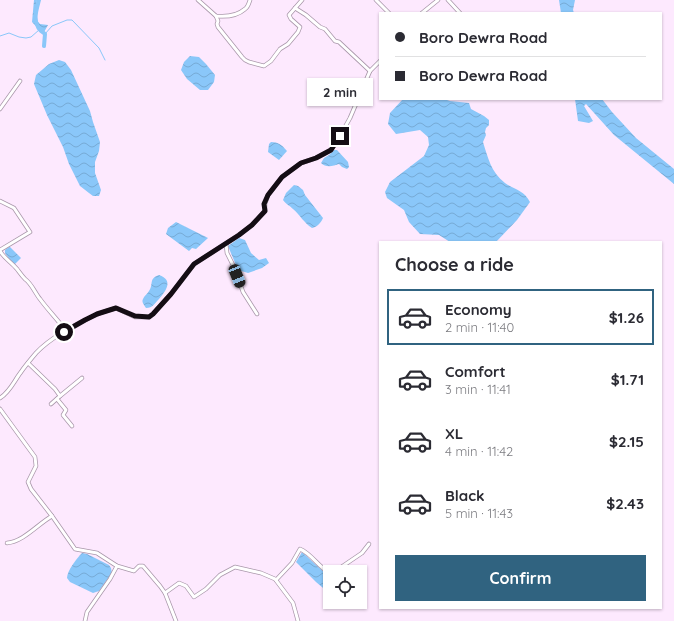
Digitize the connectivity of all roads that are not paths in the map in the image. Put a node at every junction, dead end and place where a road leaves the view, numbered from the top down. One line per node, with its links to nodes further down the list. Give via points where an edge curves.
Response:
1 (198, 0): 11 (street)
2 (250, 0): 11 (street, via 246,8 236,14)
3 (302, 0): 7 (street)
4 (376, 0): 8 (street)
5 (438, 0): 9 (street)
6 (448, 0): 10 (street)
7 (295, 8): 11 (street, via 289,16 300,29 264,66 242,57 217,26); 13 (street, via 325,29)
8 (389, 12)
9 (423, 12)
10 (459, 12)
11 (216, 16)
12 (379, 62): 13 (street)
13 (370, 71): 17 (street, via 350,118 331,150 301,163 282,177 268,195 264,204 265,211 252,225)
14 (20, 81): 15 (street)
15 (0, 109)
16 (0, 201): 18 (street, via 14,208 30,232)
17 (226, 244): 19 (street, via 227,253 243,292); 20 (street, via 194,264 149,317 135,316 116,308 97,314)
18 (0, 251): 20 (street, via 25,278)
19 (257, 314)
20 (66, 331): 21 (street, via 37,352)
21 (28, 363): 23 (street); 24 (street)
22 (82, 378): 23 (street)
23 (60, 396): 25 (street)
24 (0, 398)
25 (57, 399): 26 (street); 28 (street, via 66,410 63,415)
26 (51, 404)
27 (0, 409): 29 (street, via 36,457 36,466 28,484)
28 (72, 426)
29 (52, 516): 30 (street, via 32,531); 33 (street, via 75,549 97,553)
30 (7, 543)
31 (369, 544): 32 (street, via 362,553)
32 (344, 565)
33 (117, 566): 36 (street, via 134,571 143,566); 37 (street, via 87,612)
34 (323, 568): 35 (street, via 300,549 292,564)
35 (276, 580): 36 (street, via 261,573 235,567 220,575 194,597 186,586 179,583); 39 (street, via 293,603)
36 (165, 593): 38 (street)
37 (85, 621)
38 (176, 621)
39 (298, 621)

